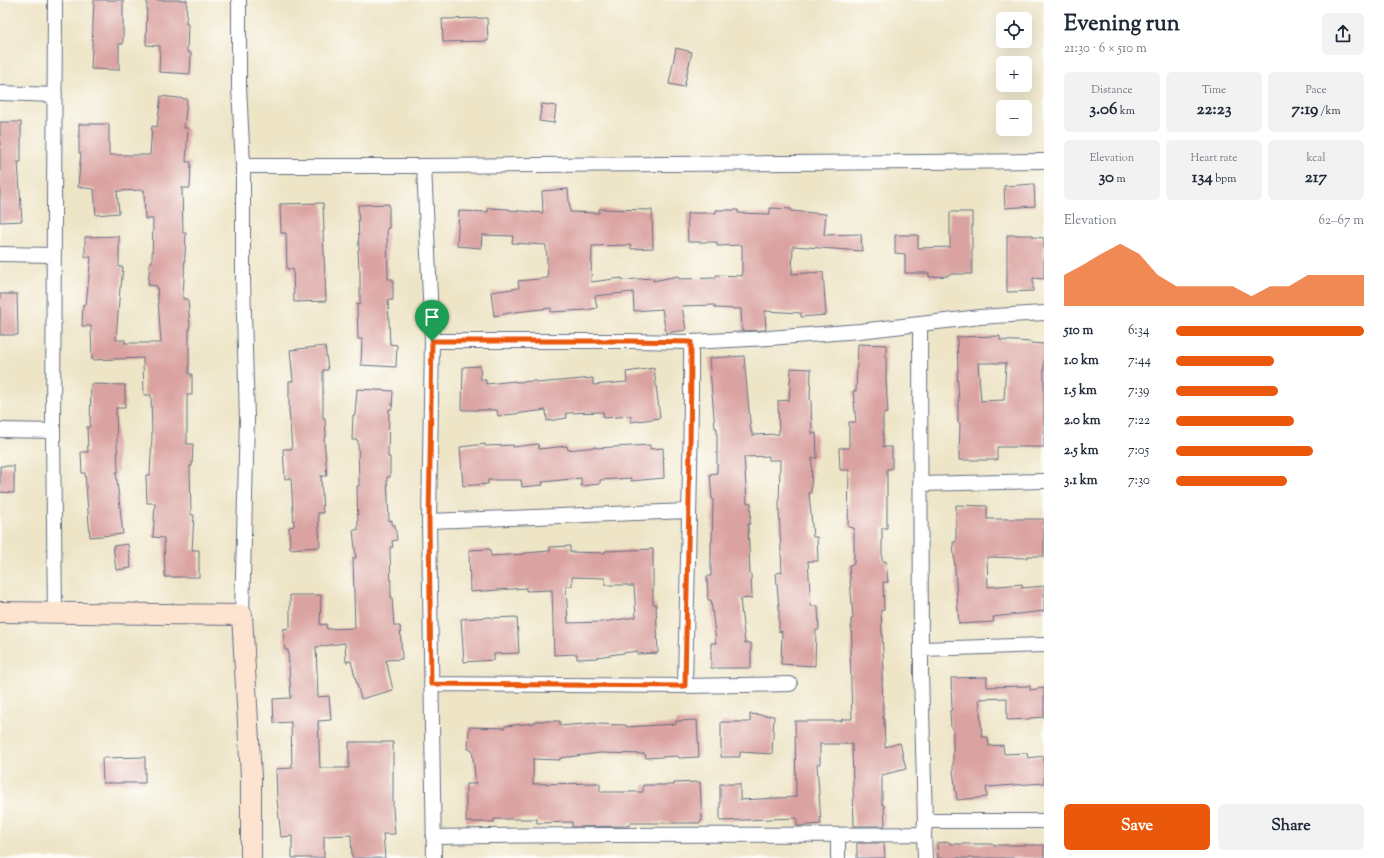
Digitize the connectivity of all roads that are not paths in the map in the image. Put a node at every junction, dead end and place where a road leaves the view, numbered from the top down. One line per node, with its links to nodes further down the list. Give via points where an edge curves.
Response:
1 (55, 0): 4 (street)
2 (239, 0): 6 (street, via 239,87)
3 (0, 94): 4 (street)
4 (55, 96): 9 (street)
5 (1044, 162): 7 (street)
6 (243, 166): 7 (street); 22 (street, via 247,419)
7 (424, 166): 12 (street)
8 (0, 254): 9 (street)
9 (54, 255): 15 (street)
10 (1044, 313): 11 (street)
11 (920, 324): 13 (street); 17 (street)
12 (432, 341): 13 (street); 19 (street)
13 (691, 342): 18 (street)
14 (0, 430): 15 (street)
15 (53, 430): 21 (street)
16 (1044, 481): 17 (street)
17 (920, 484): 24 (street)
18 (688, 511): 19 (street); 27 (street)
19 (429, 521): 25 (street)
20 (0, 612): 21 (street)
21 (55, 613): 22 (street)
22 (242, 615): 32 (street, via 252,777)
23 (1044, 645): 24 (street)
24 (922, 649): 29 (street)
25 (431, 684): 27 (street); 31 (street)
26 (790, 684): 27 (street)
27 (685, 686)
28 (1044, 821): 29 (street)
29 (925, 828): 30 (street); 35 (street)
30 (838, 835): 31 (street, via 614,834); 34 (street)
31 (433, 837): 33 (street)
32 (251, 858)
33 (434, 858)
34 (838, 858)
35 (925, 858)

